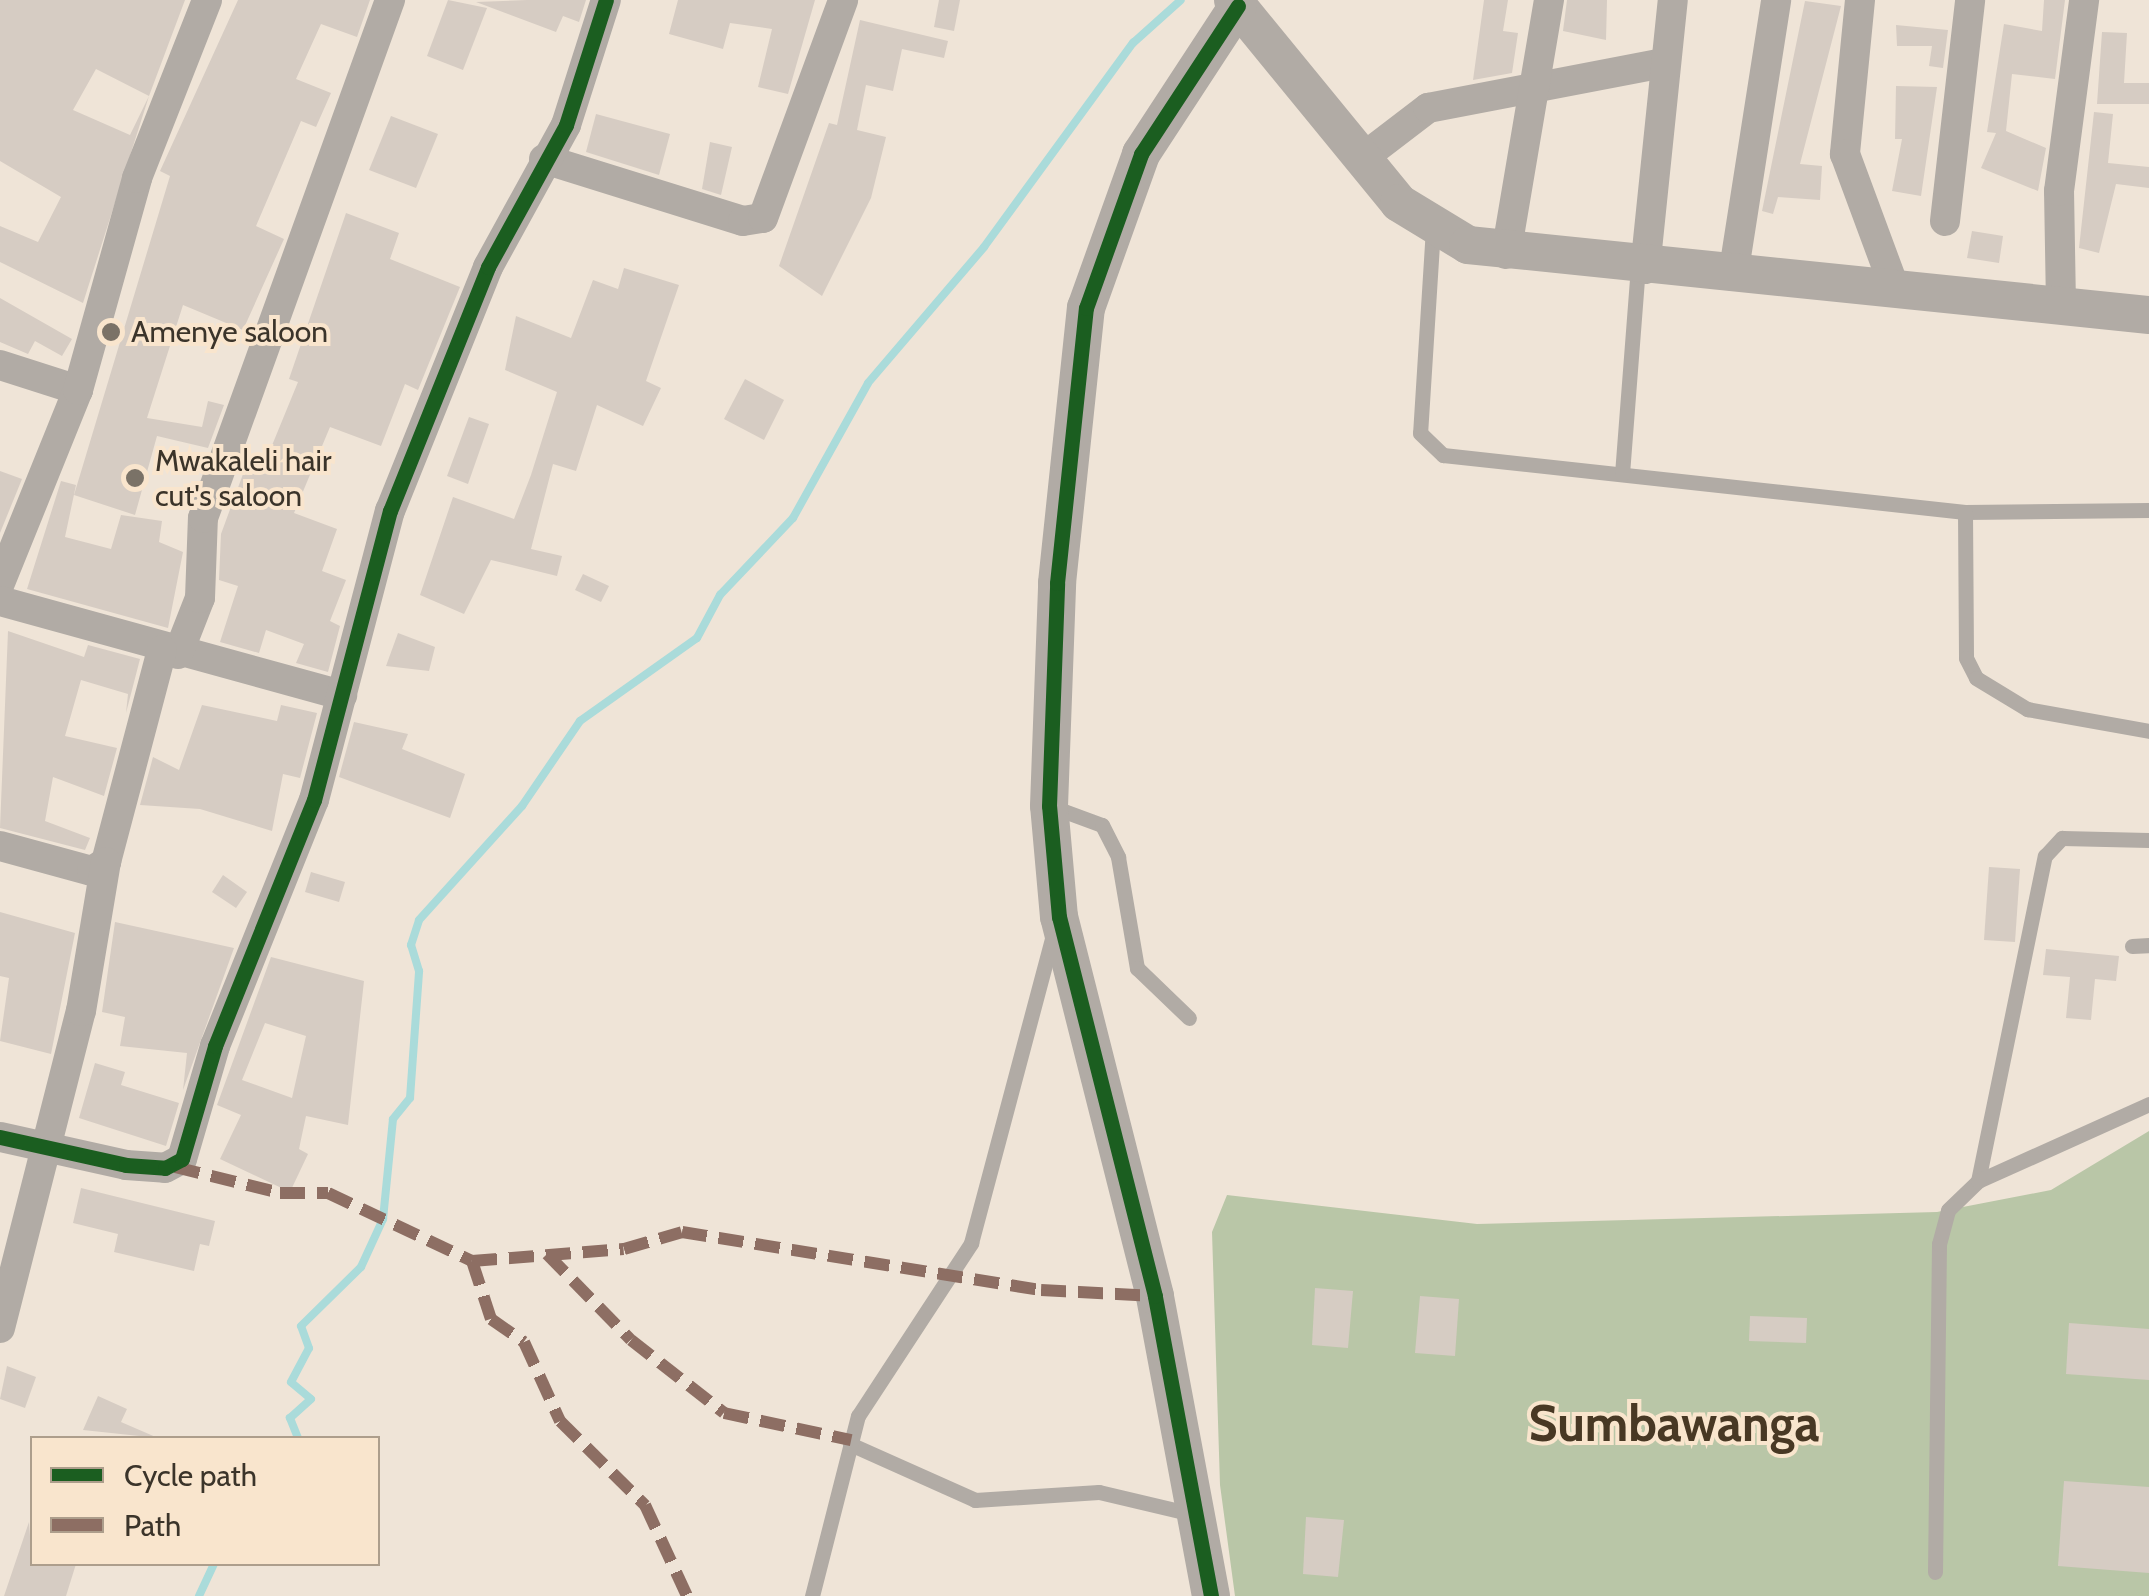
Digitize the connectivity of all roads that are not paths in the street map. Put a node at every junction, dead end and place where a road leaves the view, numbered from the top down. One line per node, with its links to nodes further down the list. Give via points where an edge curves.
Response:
1 (207, 0): 26 (street, via 137,178)
2 (390, 0): 32 (street, via 202,518 200,598)
3 (606, 0): 14 (street, via 566,125)
4 (843, 0): 14 (street, via 764,218 743,221)
5 (1549, 0): 13 (street)
6 (1674, 0): 12 (street)
7 (1776, 0): 20 (street)
8 (1860, 0): 21 (street, via 1845,154)
9 (1970, 0): 16 (street)
10 (2084, 0): 23 (street, via 2059,192)
11 (1235, 3): 15 (street); 35 (street, via 1141,154 1086,308 1056,583)
12 (1665, 62): 13 (street); 19 (street)
13 (1534, 86): 15 (street, via 1428,108); 18 (street)
14 (544, 159): 33 (street, via 488,266 390,512)
15 (1360, 160): 17 (street)
16 (1945, 221)
17 (1433, 228): 18 (street); 27 (lane, via 1420,432 1430,449)
18 (1506, 254): 19 (street)
19 (1642, 268): 20 (street); 27 (lane)
20 (1733, 276): 21 (street)
21 (1895, 289): 23 (street)
22 (2149, 304): 24 (street)
23 (2061, 305): 24 (street)
24 (2148, 314)
25 (0, 365): 26 (street)
26 (78, 390): 30 (street)
27 (1622, 474): 29 (lane)
28 (2149, 510): 29 (lane)
29 (1965, 512): 34 (lane, via 1966,658 1976,678 2027,708)
30 (0, 583)
31 (0, 602): 32 (street)
32 (170, 652): 33 (street); 38 (street)
33 (342, 695): 43 (street, via 287,878 215,1046 182,1159 165,1168)
34 (2149, 731)
35 (1049, 806): 39 (street); 40 (lane, via 1102,825 1118,857 1137,968)
36 (2149, 840): 44 (lane, via 2062,838 2045,856)
37 (0, 846): 38 (street, via 92,871)
38 (106, 862): 43 (street)
39 (1059, 917): 46 (lane, via 1032,988 971,1243 874,1386); 47 (street)
40 (1189, 1018)
41 (2149, 1104): 44 (lane)
42 (0, 1138): 43 (street)
43 (44, 1154): 45 (street)
44 (1978, 1181): 48 (lane, via 1948,1210 1939,1244)
45 (2, 1312)
46 (850, 1444): 47 (lane, via 974,1500 1100,1492); 49 (lane)
47 (1200, 1516): 50 (street)
48 (1935, 1572)
49 (812, 1596)
50 (1210, 1596)

